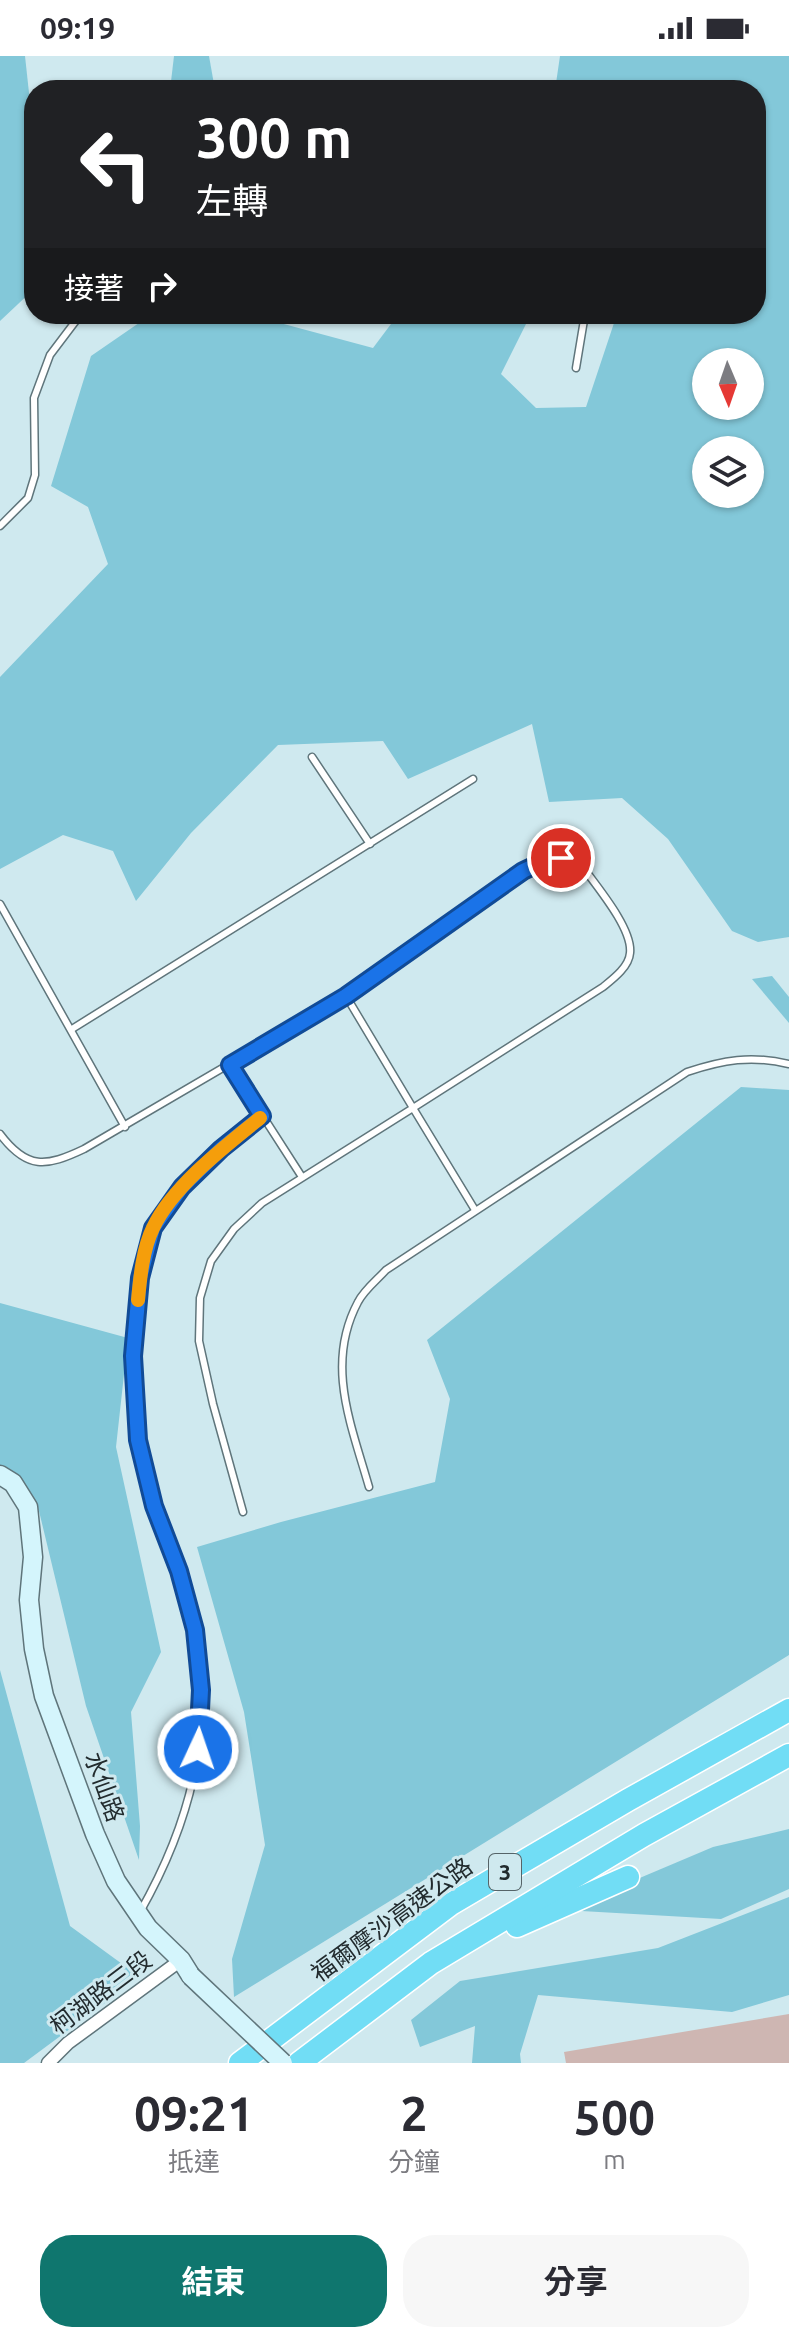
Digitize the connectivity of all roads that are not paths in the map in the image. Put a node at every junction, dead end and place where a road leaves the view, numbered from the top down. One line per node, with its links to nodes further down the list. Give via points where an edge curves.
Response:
1 (73, 324): 4 (lane, via 50,355 34,398 35,475 28,498)
2 (583, 324): 3 (lane)
3 (576, 368)
4 (0, 526)
5 (312, 757): 7 (lane)
6 (473, 779): 7 (lane)
7 (370, 844): 10 (lane)
8 (0, 904): 10 (lane)
9 (346, 996): 12 (lane); 13 (lane); 13 (lane, via 523,871 561,858 577,859 627,930 631,954 620,973)
10 (72, 1029): 15 (lane)
11 (789, 1064): 18 (lane, via 739,1059 687,1072)
12 (230, 1065): 14 (lane); 15 (lane)
13 (413, 1108): 17 (lane); 18 (lane)
14 (262, 1116): 17 (lane); 25 (lane, via 182,1187 153,1228 140,1278 133,1356 138,1440 195,1630 201,1690 198,1749 184,1815 164,1869)
15 (125, 1127): 16 (lane, via 55,1162 32,1162 13,1152)
16 (0, 1134)
17 (302, 1177): 21 (lane, via 234,1229 211,1261 200,1298 199,1341)
18 (475, 1210): 20 (lane, via 386,1270 359,1299 343,1339 341,1381)
19 (0, 1475): 25 (street, 水仙路, via 13,1483 28,1507 33,1557 29,1600 44,1696 95,1834 116,1881)
20 (369, 1487)
21 (243, 1512)
22 (789, 1710): 29 (highway, 福爾摩沙高速公路 / 3, via 451,1904)
23 (789, 1755): 26 (highway, 3)
24 (628, 1877): 26 (highway)
25 (139, 1914): 27 (street, 水仙路)
26 (431, 1963): 31 (highway, 3)
27 (186, 1968): 28 (street, 柯湖路三段, via 68,2043); 30 (street, 水仙路, bridge)
28 (48, 2063)
29 (240, 2063)
30 (283, 2063)
31 (299, 2063)

